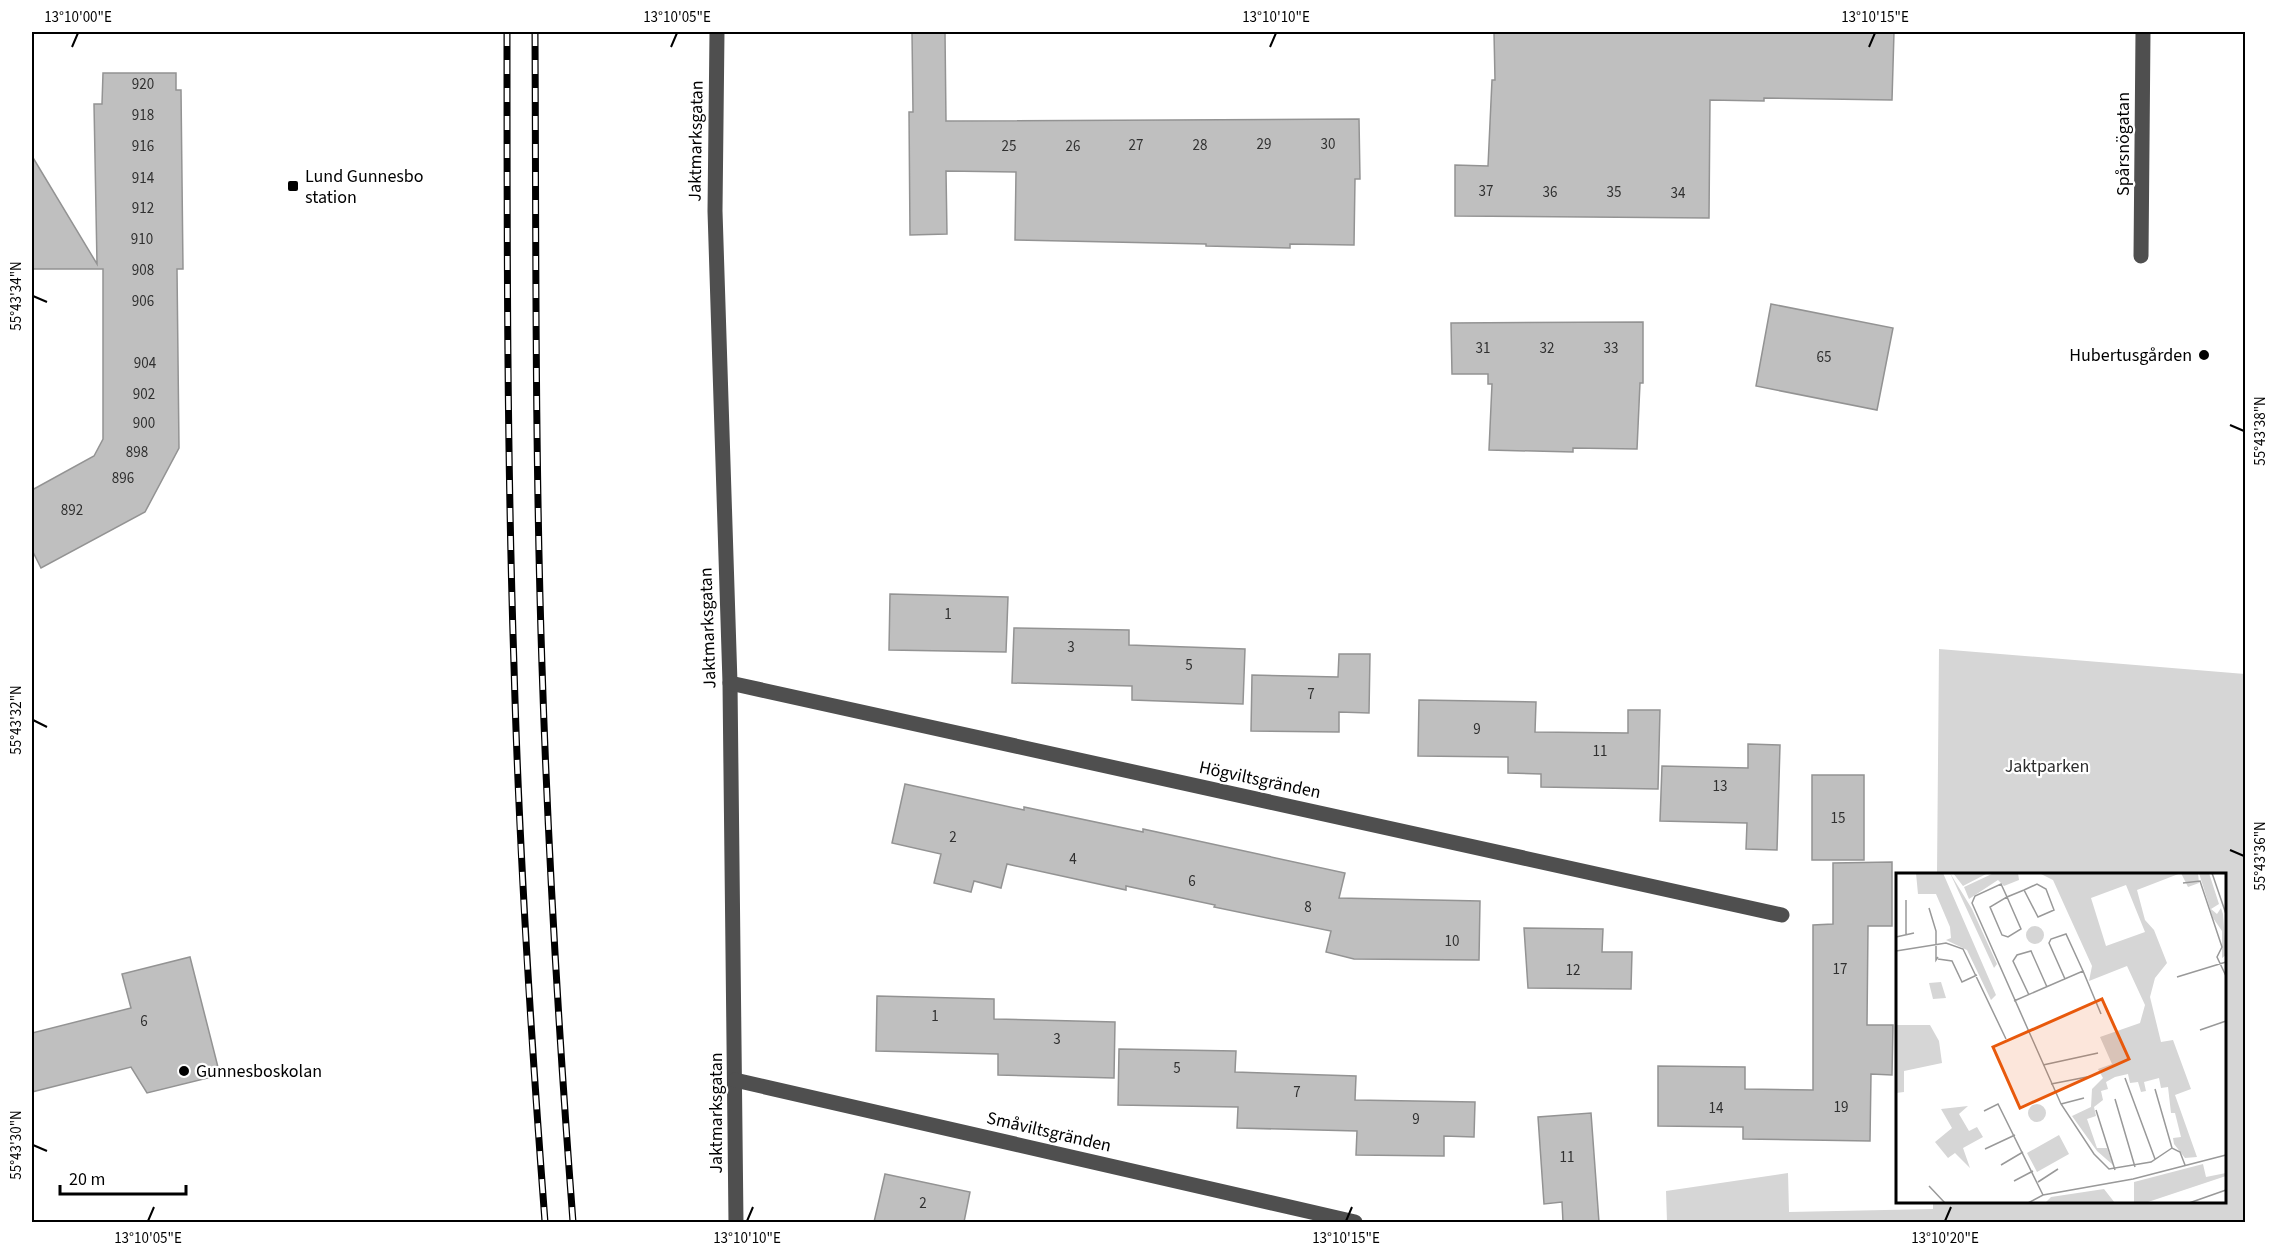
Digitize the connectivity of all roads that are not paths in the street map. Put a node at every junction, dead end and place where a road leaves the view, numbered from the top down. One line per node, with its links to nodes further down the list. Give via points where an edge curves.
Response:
1 (717, 32): 4 (street, Jaktmarksgatan, via 715,211)
2 (2143, 32): 3 (street, Spårsnögatan)
3 (2141, 256)
4 (730, 683): 5 (street, Högviltsgränden); 6 (street, Jaktmarksgatan)
5 (1782, 915)
6 (735, 1080): 7 (street, Jaktmarksgatan); 8 (street, Småviltsgränden)
7 (736, 1222)
8 (1355, 1222)

